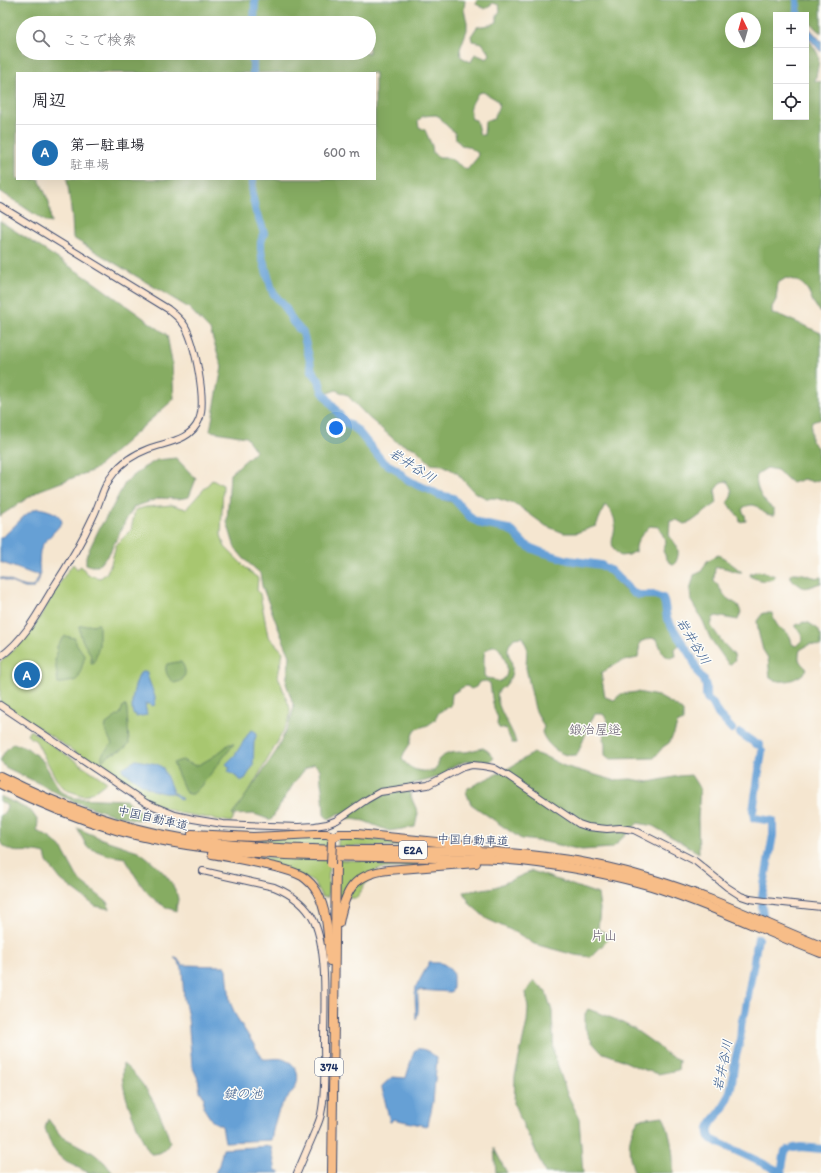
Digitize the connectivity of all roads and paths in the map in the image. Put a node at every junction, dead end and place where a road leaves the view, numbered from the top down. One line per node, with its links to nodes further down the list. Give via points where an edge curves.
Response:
1 (0, 206): 2 (street, via 176,316 184,324 192,342 202,405 199,421 187,435 174,442 148,449 118,468 102,491 86,532 31,626 15,645)
2 (0, 657)
3 (0, 705): 12 (street, via 146,803 175,815 223,824 315,826 337,820 380,792 428,785 463,767 483,766 494,768 508,776 579,824 588,827 634,830 682,854 741,896)
4 (0, 776): 6 (highway, 中国自動車道 / E2A, via 63,805)
5 (0, 784): 8 (highway, 中国自動車道 / E2A, via 36,801 118,831)
6 (120, 824): 7 (highway, via 196,835 253,837 323,834); 9 (highway, 中国自動車道 / E2A, via 180,838 244,846)
7 (334, 839): 9 (highway, via 343,834 376,836); 15 (highway, bridge)
8 (189, 846): 10 (highway, 中国自動車道 / E2A, via 281,855 485,858); 15 (highway, via 201,853 284,869 307,879 322,903)
9 (523, 854): 13 (highway, 中国自動車道 / E2A, via 599,866 654,879)
10 (558, 866): 14 (highway, 中国自動車道 / E2A, via 658,888); 15 (highway, via 472,863 388,870 365,876 352,886 346,897)
11 (203, 871): 16 (street, via 283,890 304,906 318,932 324,971 324,1085 321,1115)
12 (821, 907)
13 (821, 946)
14 (821, 954)
15 (332, 961): 17 (highway, 374); 18 (highway, 374)
16 (297, 1173)
17 (328, 1173)
18 (332, 1173)

